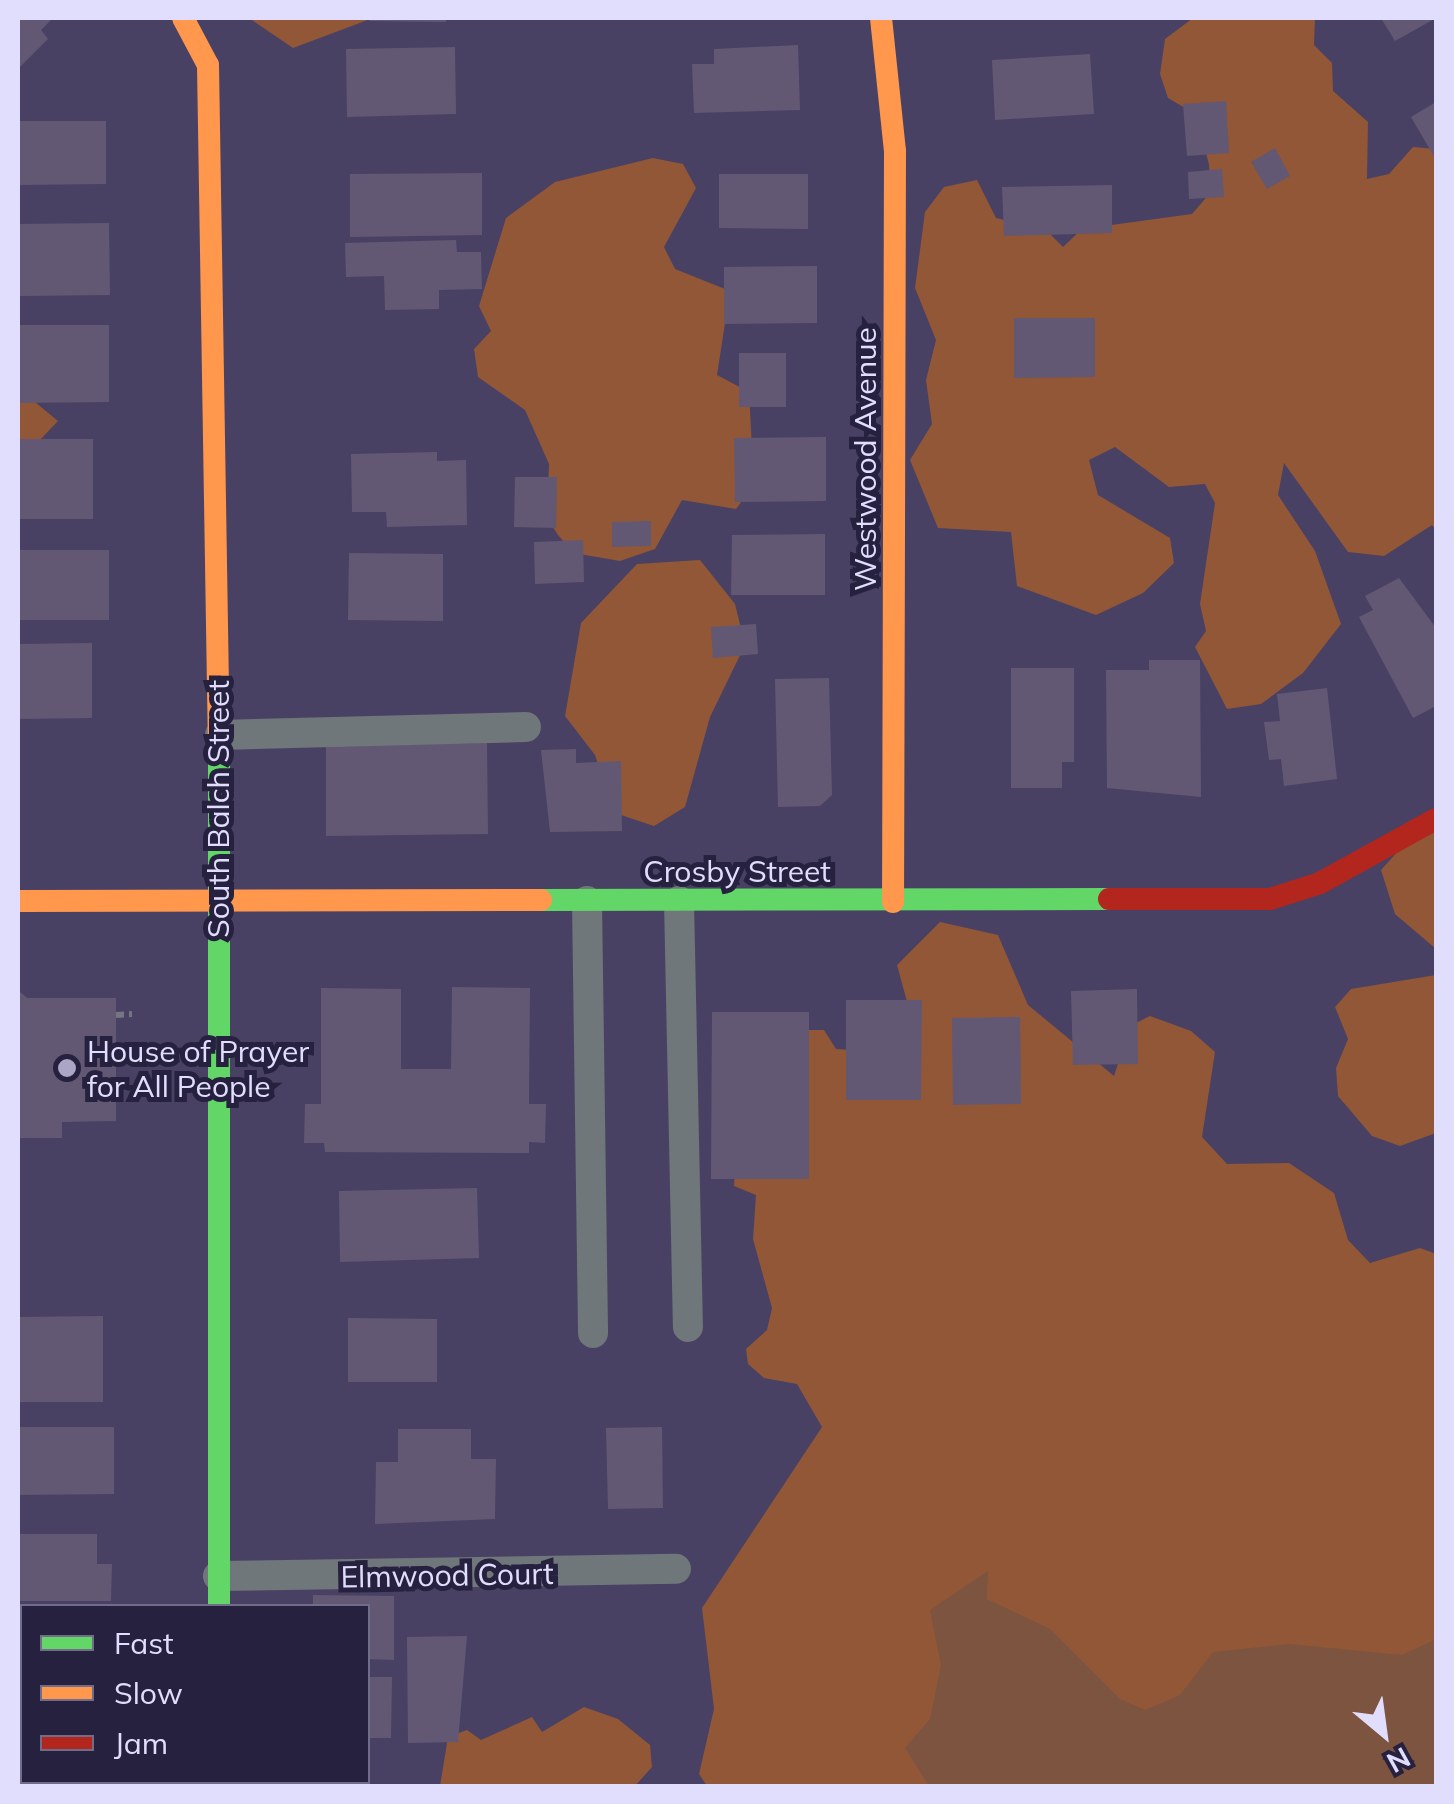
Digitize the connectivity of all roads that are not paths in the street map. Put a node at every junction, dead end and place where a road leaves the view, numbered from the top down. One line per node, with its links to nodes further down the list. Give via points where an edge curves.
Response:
1 (183, 18): 4 (street, South Balch Street, via 208,65)
2 (881, 18): 10 (street, Westwood Avenue, via 896,151)
3 (526, 727): 4 (lane)
4 (220, 734): 9 (street, South Balch Street)
5 (1436, 819): 10 (street, Crosby Street, via 1320,883 1270,898)
6 (18, 900): 9 (street, Crosby Street)
7 (587, 901): 8 (street, Crosby Street); 9 (street, Crosby Street); 12 (lane)
8 (679, 901): 10 (street, Crosby Street); 11 (lane)
9 (222, 902): 14 (street, South Balch Street)
10 (893, 902)
11 (688, 1327)
12 (593, 1333)
13 (676, 1569): 14 (lane, Elmwood Court)
14 (218, 1592)

